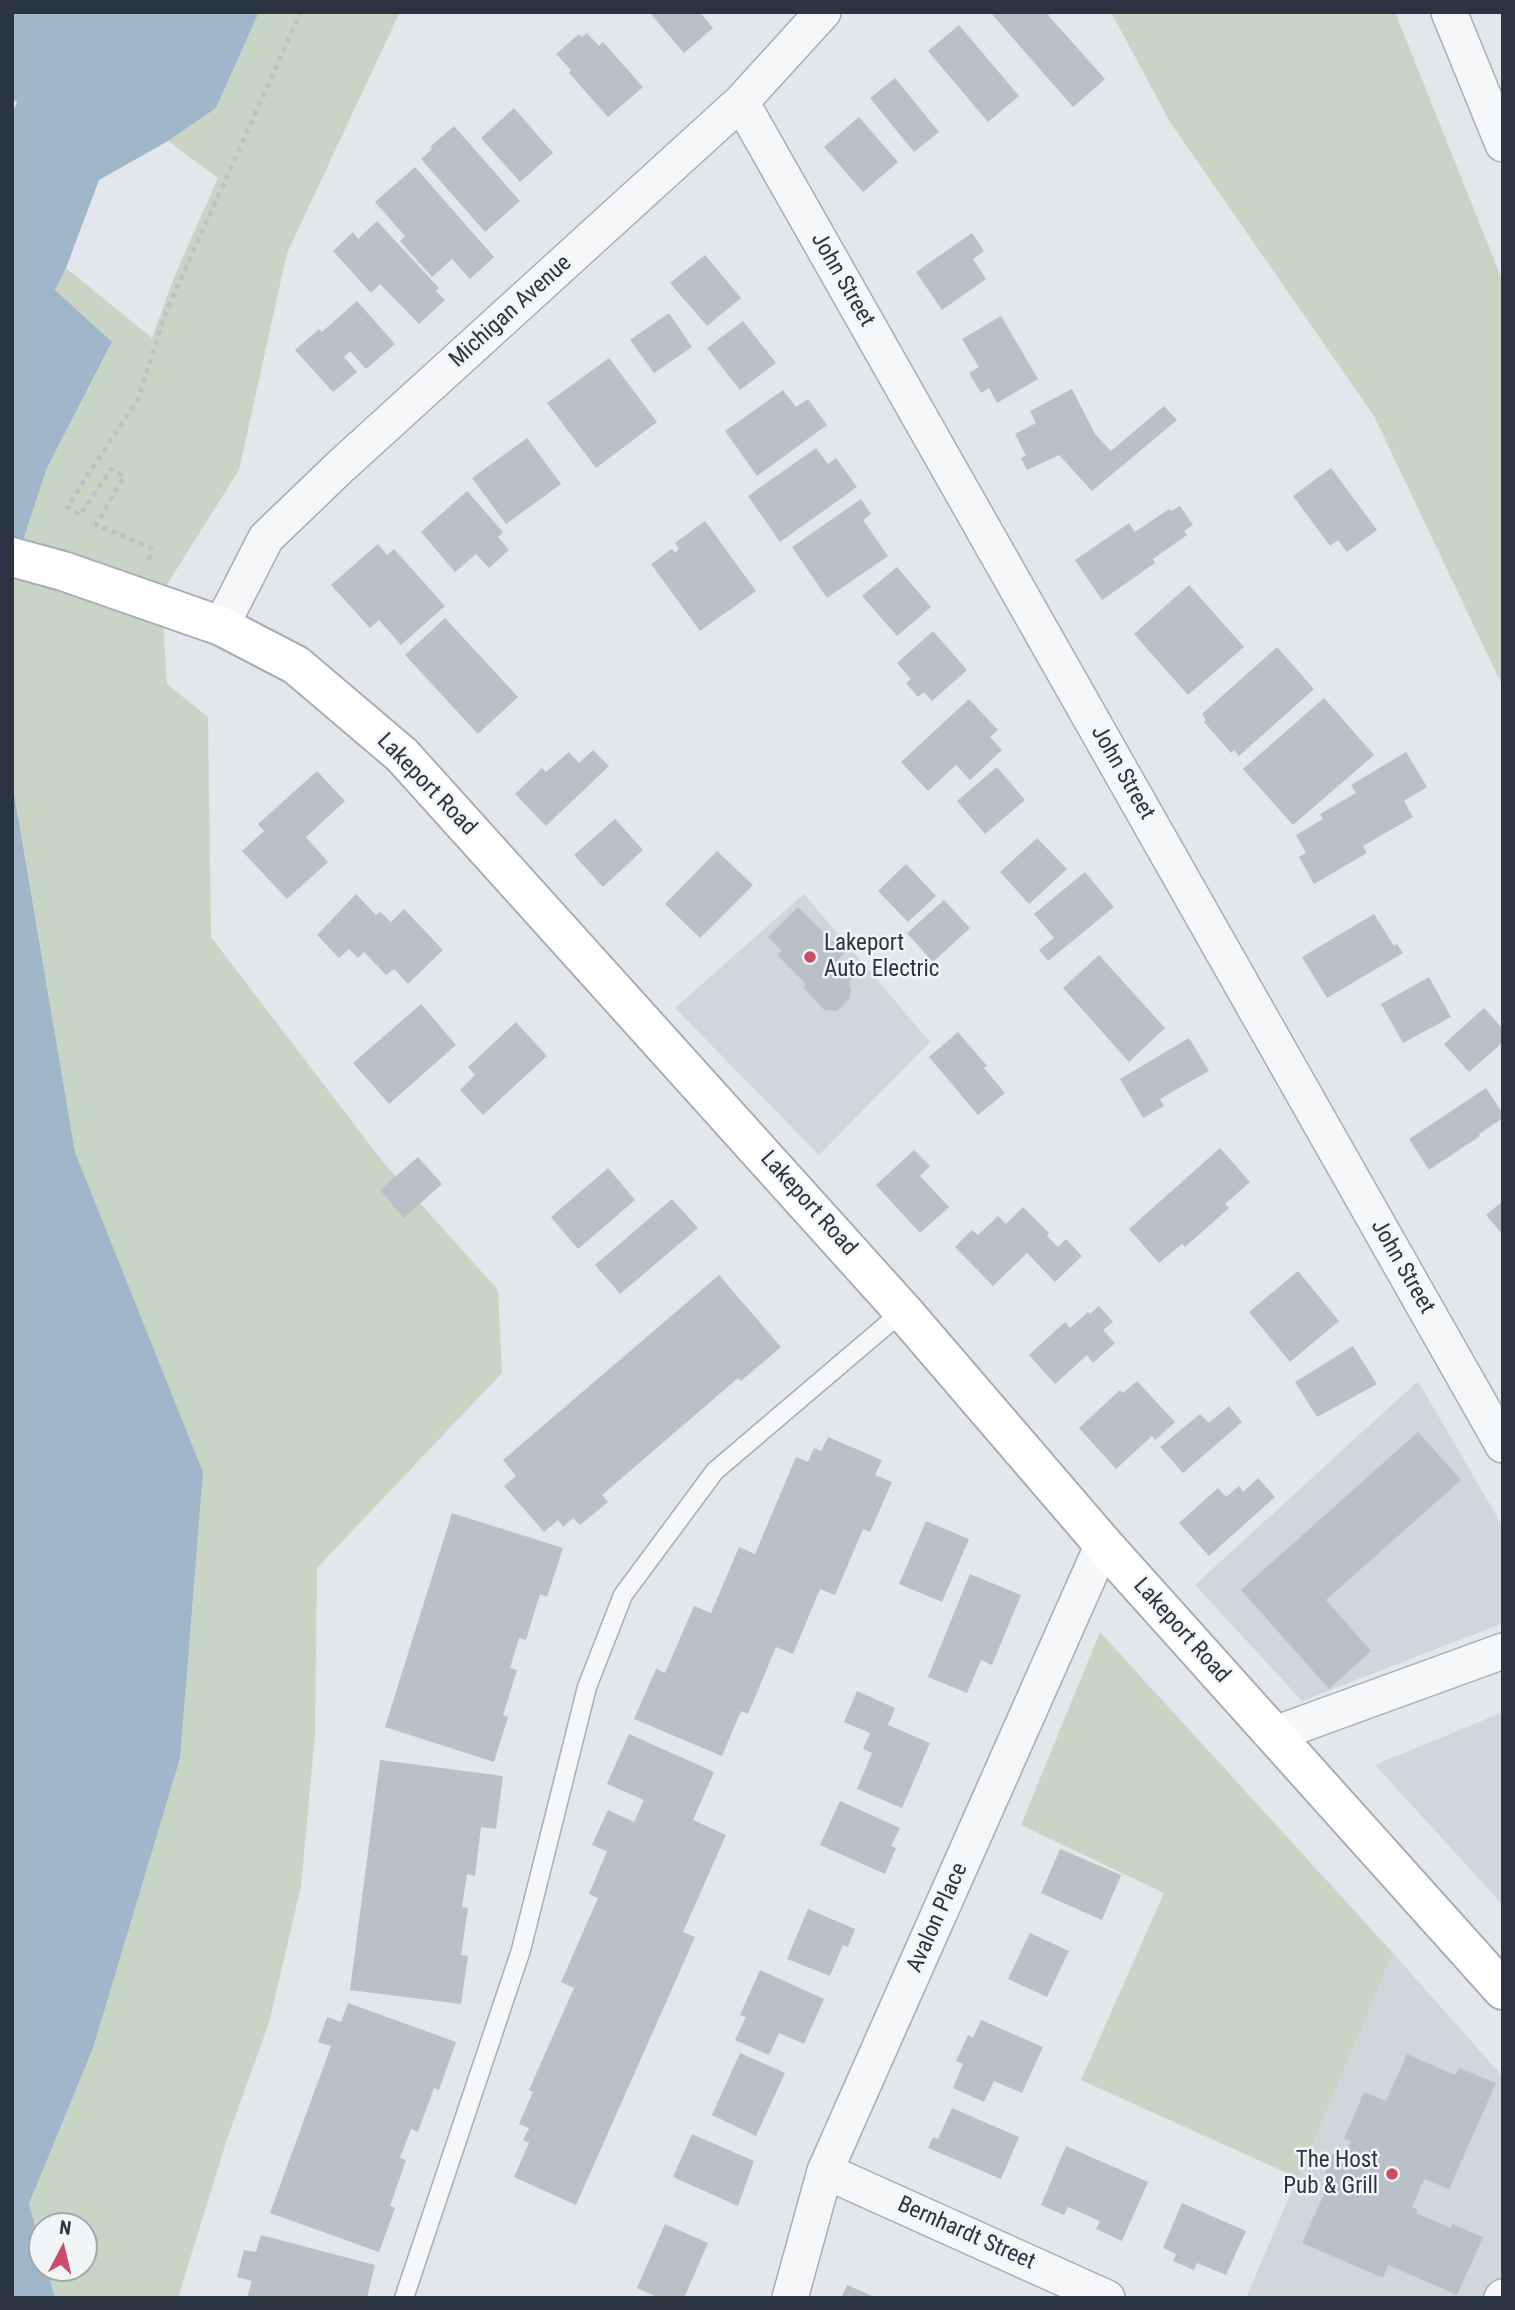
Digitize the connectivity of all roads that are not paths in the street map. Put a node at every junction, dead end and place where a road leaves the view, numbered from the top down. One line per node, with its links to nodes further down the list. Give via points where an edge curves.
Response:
1 (823, 12): 3 (street, Michigan Avenue)
2 (1449, 12): 4 (street)
3 (741, 102): 6 (street, Michigan Avenue, via 266,538); 8 (street, John Street)
4 (1503, 143)
5 (12, 557): 6 (main road, Lakeport Road)
6 (221, 626): 7 (main road, Lakeport Road, via 296,665 402,755)
7 (903, 1311): 9 (main road, Lakeport Road); 14 (lane, via 715,1471 623,1595 587,1687 521,1950)
8 (1503, 1445)
9 (1103, 1544): 11 (main road, Lakeport Road); 13 (street, Avalon Place)
10 (1503, 1651): 11 (street)
11 (1275, 1734): 12 (main road, Lakeport Road)
12 (1503, 1990)
13 (825, 2171): 15 (street, Avalon Place); 16 (street, Bernhardt Street)
14 (404, 2298)
15 (790, 2298)
16 (1107, 2298)

